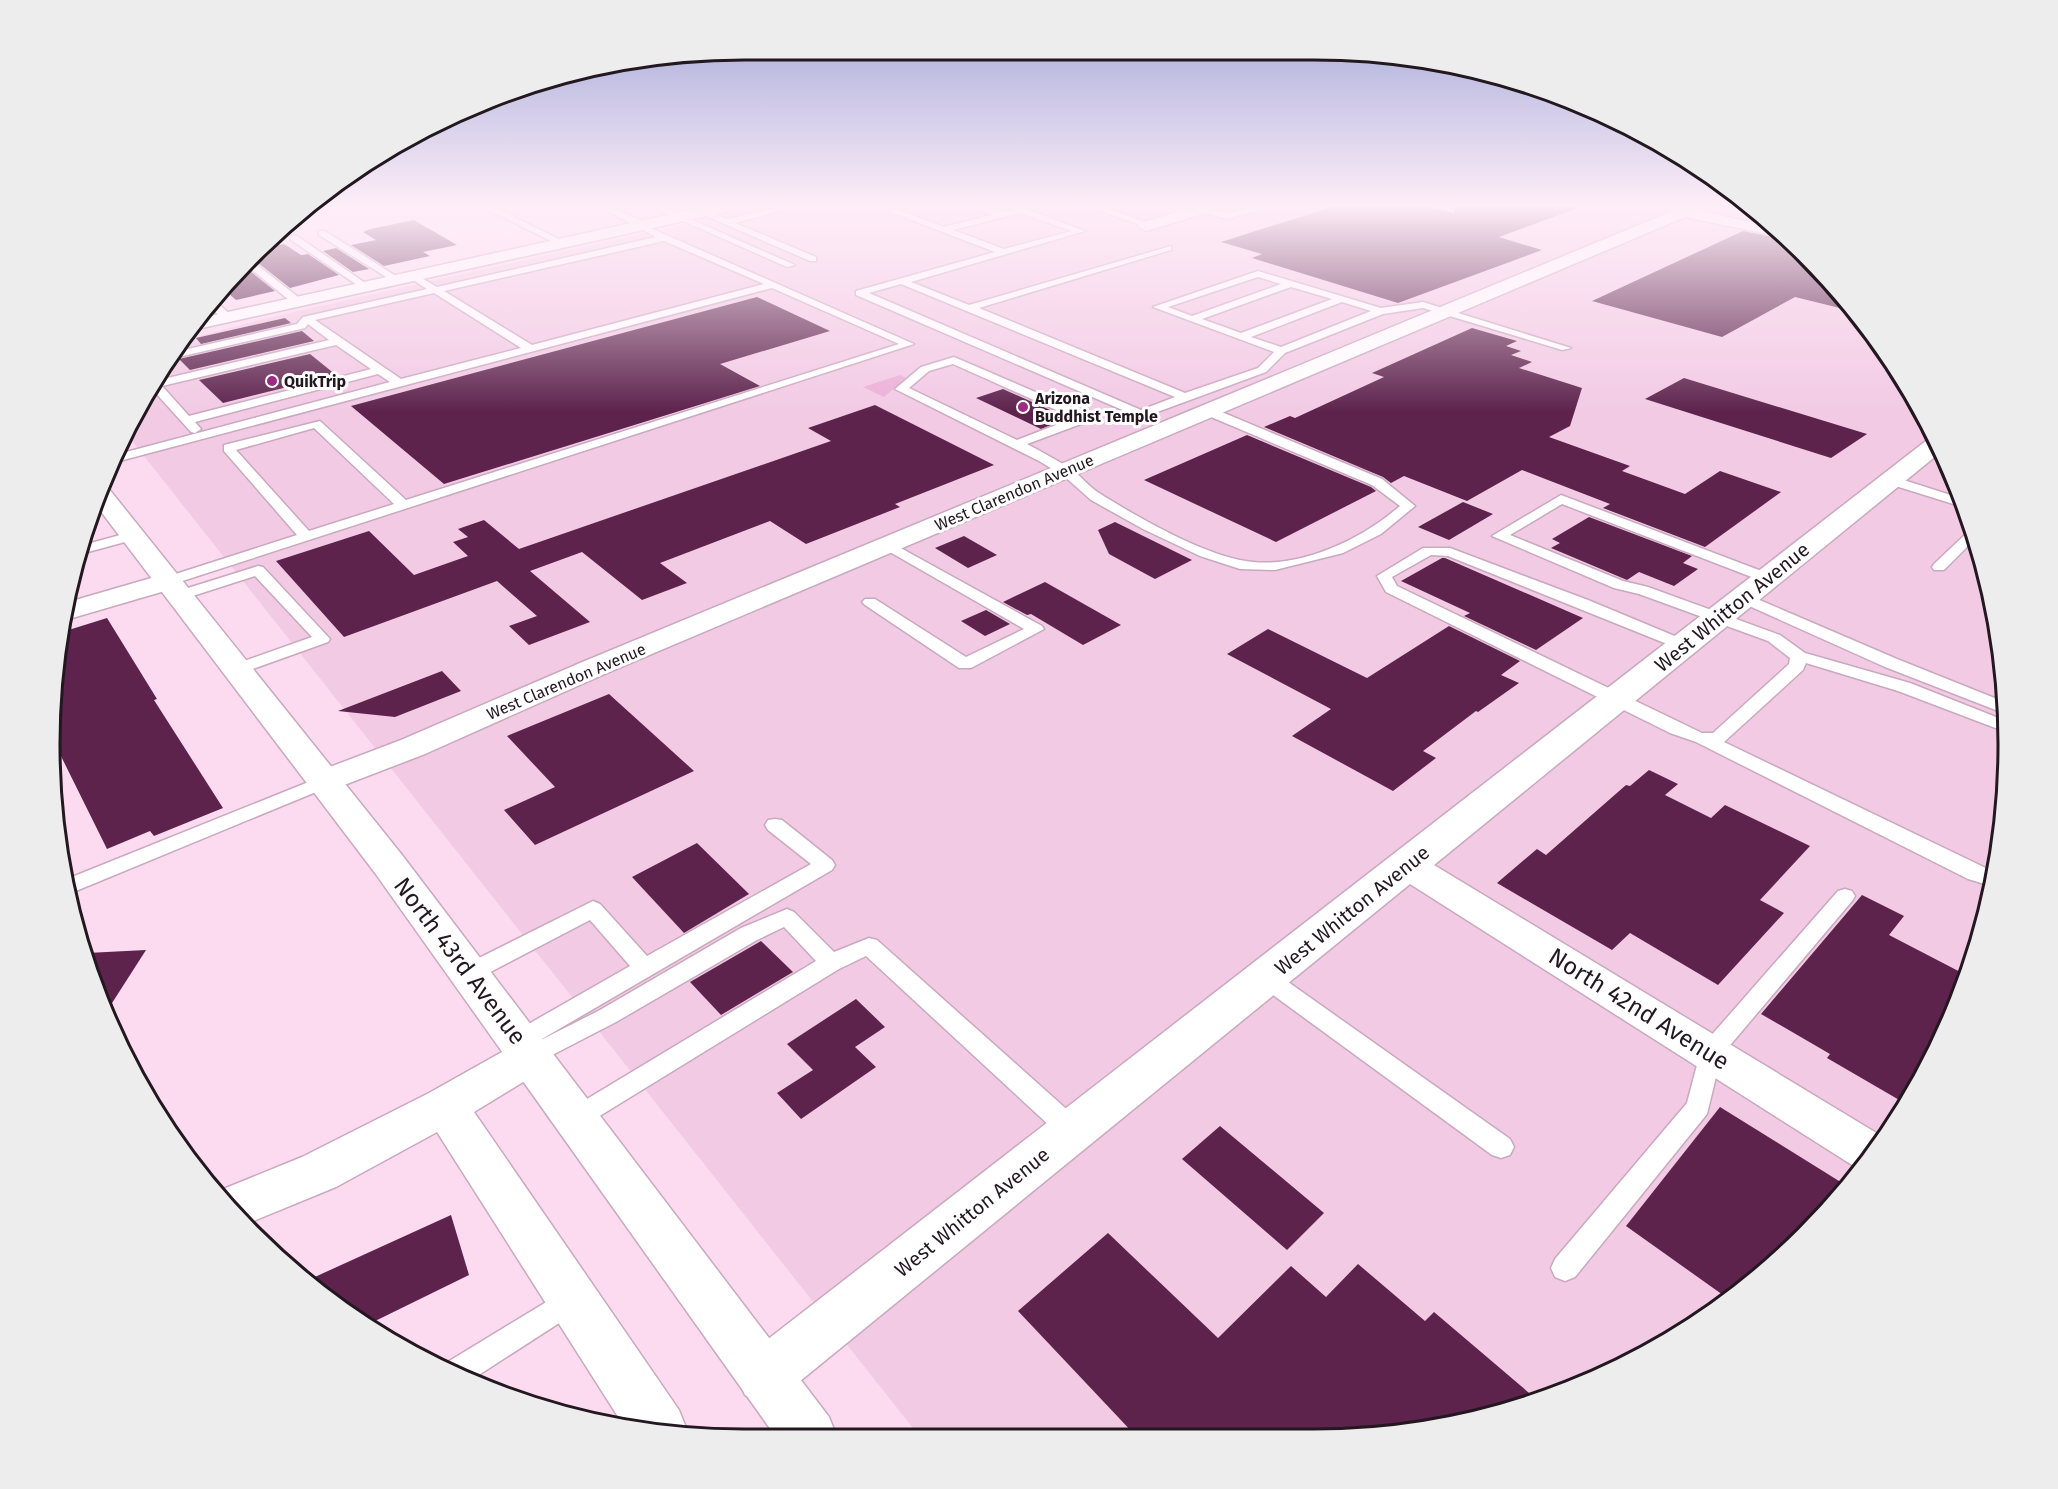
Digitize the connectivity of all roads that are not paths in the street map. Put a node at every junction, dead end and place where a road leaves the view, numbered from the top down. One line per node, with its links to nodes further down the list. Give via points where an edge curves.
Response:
1 (261, 273): 19 (lane)
2 (346, 273): 14 (lane)
3 (397, 273): 10 (lane)
4 (425, 273): 10 (street)
5 (508, 273): 15 (lane)
6 (746, 273): 13 (lane)
7 (928, 273): 11 (lane)
8 (1083, 273): 17 (lane)
9 (1537, 273): 21 (street, West Clarendon Avenue)
10 (405, 278): 14 (street); 15 (lane)
11 (901, 281): 17 (lane); 33 (lane, via 860,293 1141,414)
12 (1292, 284): 16 (lane); 22 (lane); 22 (lane, via 1258,274 1158,307)
13 (773, 285): 26 (lane); 45 (lane, via 909,344)
14 (366, 287): 19 (street)
15 (436, 290): 19 (lane); 26 (lane)
16 (1342, 299): 20 (lane); 23 (lane)
17 (969, 308): 33 (lane)
18 (216, 310): 19 (street)
19 (303, 310): 24 (lane); 28 (lane, via 301,326)
20 (1381, 311): 21 (lane, via 1423,305); 27 (lane)
21 (1445, 312): 25 (lane); 35 (street, West Clarendon Avenue)
22 (1192, 319): 23 (lane)
23 (1241, 336): 27 (lane)
24 (338, 342): 29 (lane); 30 (lane)
25 (1566, 348)
26 (530, 350): 31 (lane)
27 (1281, 351): 33 (lane, via 1262,370)
28 (183, 353)
29 (380, 370): 31 (lane); 36 (lane)
30 (163, 383)
31 (399, 383): 34 (lane)
32 (160, 389): 36 (lane)
33 (1185, 397)
34 (304, 408): 37 (lane, via 314,416); 38 (lane)
35 (1208, 411): 42 (street, West Clarendon Avenue); 42 (lane, via 1377,482 1408,506 1390,524 1357,543 1310,559 1254,567 1212,556 1118,510)
36 (187, 420): 38 (lane)
37 (315, 424): 45 (lane); 48 (lane, via 228,448)
38 (201, 436): 41 (lane)
39 (1014, 445): 39 (lane, via 942,410 901,389 925,369 954,360 1084,418); 42 (lane)
40 (1930, 449): 43 (street, West Whitton Avenue)
41 (125, 456)
42 (1065, 471): 50 (street, West Clarendon Avenue)
43 (1891, 480): 44 (lane); 54 (street, West Whitton Avenue)
44 (1953, 500)
45 (402, 504): 48 (lane)
46 (103, 505): 47 (street, North 43rd Avenue)
47 (130, 536): 51 (lane); 53 (street, North 43rd Avenue)
48 (306, 536): 53 (lane)
49 (1967, 539): 52 (lane)
50 (888, 545): 55 (lane, via 1036,629 965,664); 64 (street, West Clarendon Avenue)
51 (89, 548)
52 (1939, 567)
53 (171, 589): 56 (street); 59 (street, North 43rd Avenue); 59 (lane, via 258,570 322,639)
54 (1743, 598): 54 (lane, via 1619,585 1499,536 1561,499); 57 (street, West Whitton Avenue); 58 (lane, via 1774,638); 61 (lane)
55 (870, 602)
56 (73, 611)
57 (1683, 645): 60 (street, West Whitton Avenue); 60 (lane, via 1450,552 1428,551 1384,576 1391,589)
58 (1800, 656): 62 (lane, via 1839,665); 63 (lane, via 1797,666 1719,738)
59 (237, 670): 64 (street, North 43rd Avenue)
60 (1616, 699): 63 (lane); 66 (street, West Whitton Avenue)
61 (1997, 705)
62 (1998, 723)
63 (1703, 739): 67 (lane)
64 (326, 781): 68 (lane); 72 (street, North 43rd Avenue)
65 (775, 825): 71 (lane, via 825,866)
66 (1407, 865): 73 (street, West Whitton Avenue); 75 (street, North 42nd Avenue)
67 (1985, 877)
68 (74, 884)
69 (1845, 896): 75 (lane)
70 (831, 963): 74 (lane, via 787,917 749,934 608,1016); 77 (lane); 78 (lane, via 869,946)
71 (644, 968): 72 (lane, via 593,909); 74 (lane)
72 (469, 973): 74 (street, North 43rd Avenue)
73 (1266, 978): 78 (street, West Whitton Avenue); 79 (lane)
74 (525, 1048): 76 (street); 77 (street, North 43rd Avenue)
75 (1710, 1053): 80 (street, North 42nd Avenue); 82 (lane, via 1698,1107)
76 (446, 1106): 81 (street, via 319,1172); 83 (street)
77 (576, 1118): 85 (street, North 43rd Avenue)
78 (1073, 1131): 85 (street, West Whitton Avenue)
79 (1501, 1147)
80 (1865, 1150)
81 (238, 1205)
82 (1565, 1268)
83 (574, 1298): 84 (lane); 86 (street)
84 (464, 1368)
85 (764, 1376): 87 (street, North 43rd Avenue)
86 (654, 1423)
87 (803, 1429)

